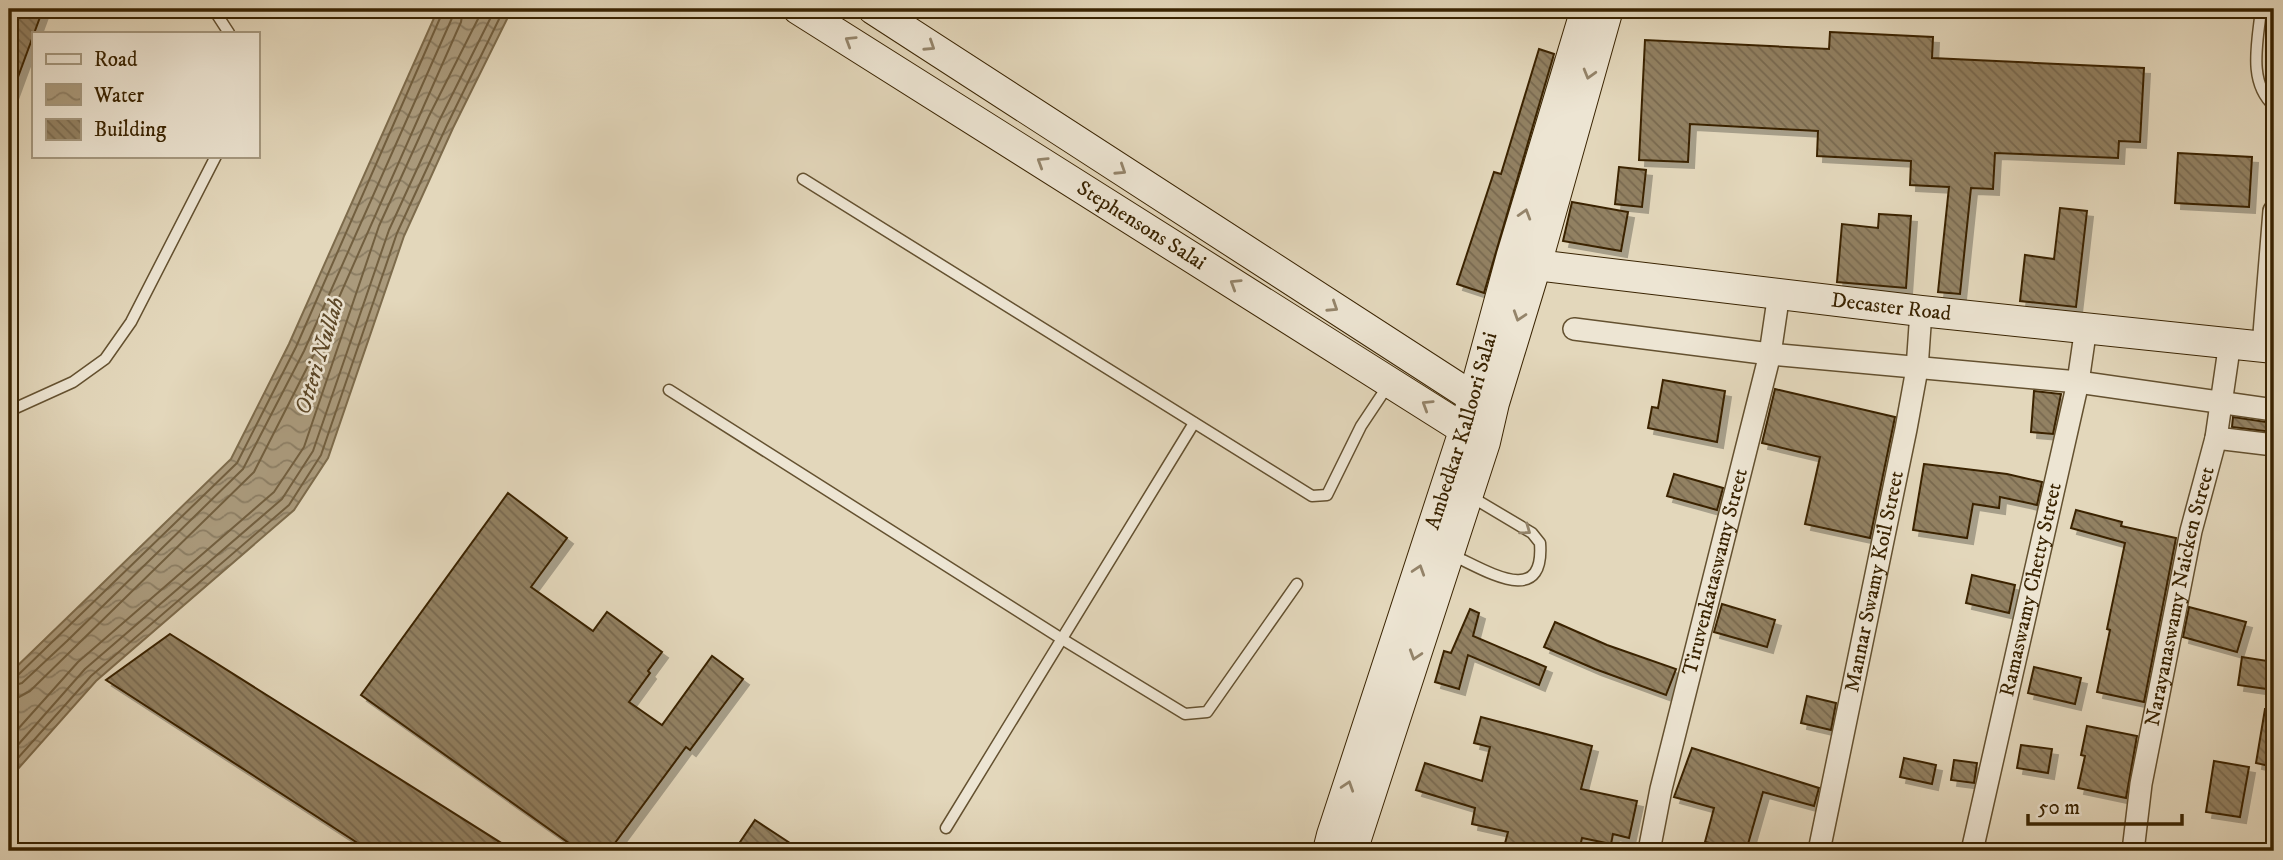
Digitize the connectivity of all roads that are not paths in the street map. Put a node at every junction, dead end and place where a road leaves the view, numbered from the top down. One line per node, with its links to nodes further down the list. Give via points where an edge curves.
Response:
1 (211, 9): 7 (lane)
2 (798, 9): 21 (main road, Stephensons Salai, one-way to 2)
3 (873, 9): 24 (main road, Stephensons Salai, one-way to 24)
4 (1586, 9): 12 (main road, Ambedkar Kalloori Salai, one-way to 4)
5 (1608, 9): 12 (main road, Ambedkar Kalloori Salai, one-way to 12)
6 (2261, 9): 8 (lane, via 2256,72 2264,97)
7 (228, 32)
8 (2274, 106)
9 (215, 158): 27 (lane, via 131,322 105,359 73,382)
10 (803, 178): 28 (lane)
11 (2274, 211): 18 (street)
12 (1524, 260): 13 (main road, Decaster Road); 24 (main road, Ambedkar Kalloori Salai)
13 (1779, 293): 14 (main road, Decaster Road); 19 (street, Tiruvenkataswamy Street)
14 (1921, 311): 15 (main road, Decaster Road); 20 (street, Mannar Swamy Koil Street)
15 (2086, 327): 17 (main road, Decaster Road); 22 (street, Ramaswamy Chetty Street)
16 (1574, 329): 19 (street)
17 (2230, 342): 18 (main road, Decaster Road); 25 (street, Narayanaswamy Naicken Street)
18 (2269, 347)
19 (1770, 354): 20 (street); 39 (street, Tiruvenkataswamy Street)
20 (1917, 369): 22 (street); 40 (street, Mannar Swamy Koil Street)
21 (1390, 382): 28 (lane, via 1361,426 1327,495 1312,496); 29 (main road, Stephensons Salai, one-way to 21)
22 (2078, 382): 25 (street); 41 (street, Ramaswamy Chetty Street)
23 (669, 390): 35 (lane)
24 (1484, 400): 29 (main road, Ambedkar Kalloori Salai)
25 (2223, 403): 26 (street); 30 (street, Narayanaswamy Naicken Street)
26 (2274, 410)
27 (9, 411)
28 (1194, 423): 35 (lane)
29 (1475, 435): 32 (main road, Ambedkar Kalloori Salai); 37 (main road, Ambedkar Kalloori Salai, one-way to 29)
30 (2216, 438): 31 (street); 42 (street, Narayanaswamy Naicken Street, via 2191,531 2141,784)
31 (2274, 445)
32 (1468, 494): 33 (main road, Ambedkar Kalloori Salai); 33 (lane, one-way to 33, via 1532,533 1540,543 1535,575 1525,581 1510,580)
33 (1448, 553): 38 (main road, Ambedkar Kalloori Salai, one-way to 38)
34 (1297, 584): 35 (lane, via 1207,712 1185,714)
35 (1062, 639): 36 (lane)
36 (946, 828)
37 (1328, 851)
38 (1352, 851)
39 (1649, 851)
40 (1819, 851)
41 (1972, 851)
42 (2133, 851)

